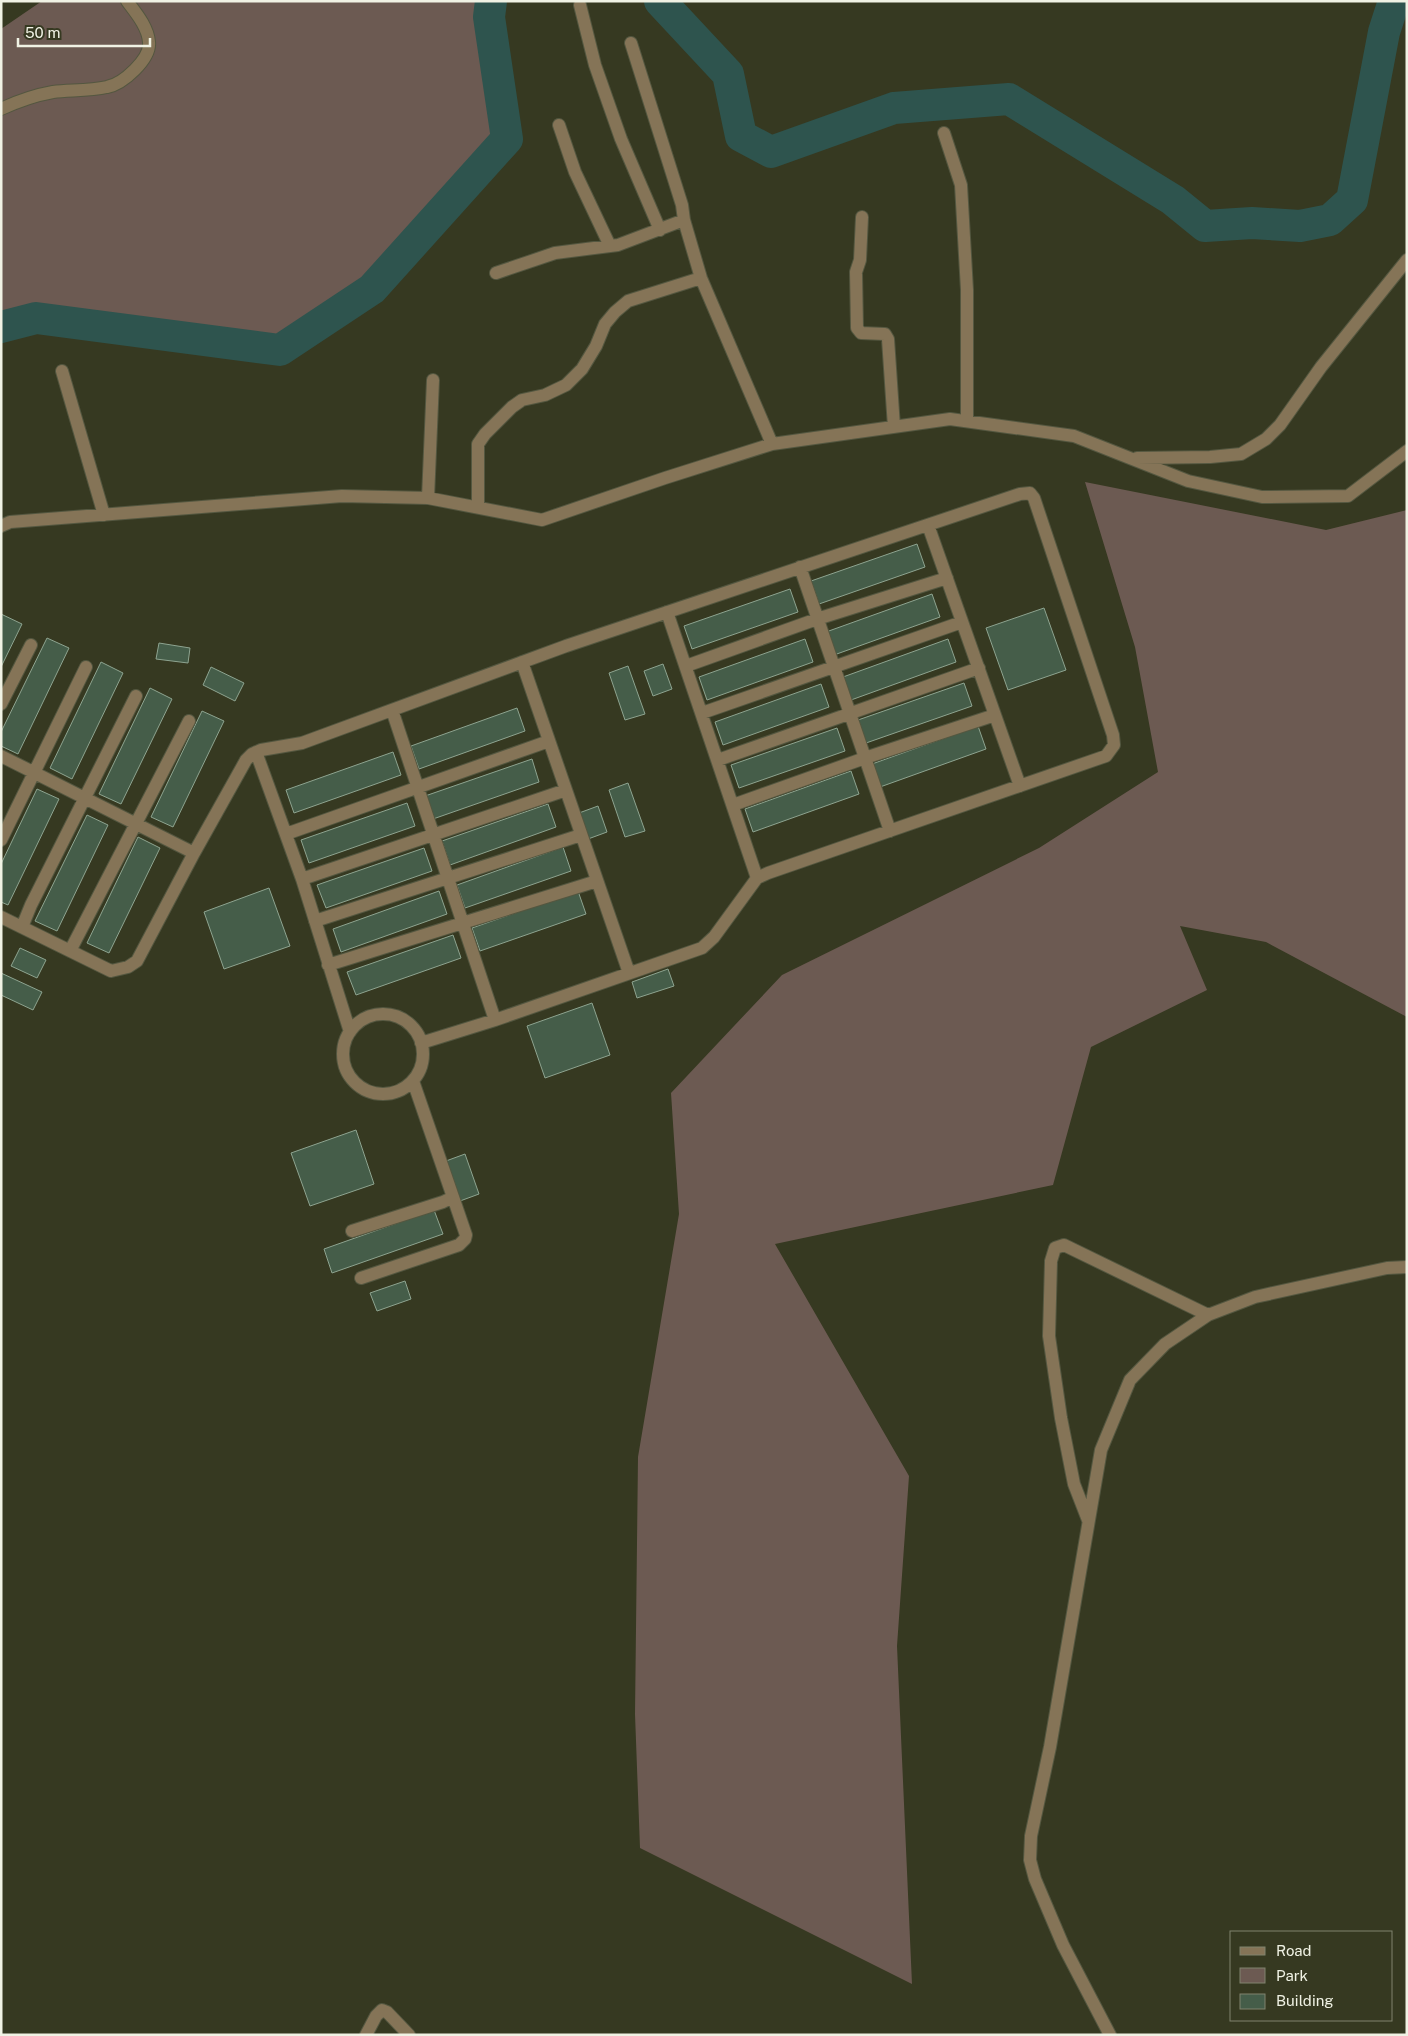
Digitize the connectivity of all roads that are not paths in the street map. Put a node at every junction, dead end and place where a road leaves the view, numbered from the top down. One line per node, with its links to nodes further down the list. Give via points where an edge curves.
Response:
1 (127, 1): 4 (street, via 150,43 145,57 132,73 108,87 51,92)
2 (580, 5): 9 (street, via 595,65 621,139)
3 (630, 43): 8 (street)
4 (1, 109)
5 (559, 125): 10 (street, via 575,172)
6 (944, 133): 16 (street, via 961,185 967,290)
7 (862, 217): 17 (street, via 860,260 856,272 857,328 860,333 885,334 888,339)
8 (684, 220): 9 (street); 13 (street)
9 (660, 230): 10 (street)
10 (610, 246): 12 (street, via 555,253)
11 (1407, 260): 20 (street, via 1321,368 1280,426 1261,443 1241,454)
12 (496, 274)
13 (701, 278): 18 (street); 22 (street, via 628,301 605,324 582,369 566,385 545,395 522,400 512,407 478,444)
14 (62, 371): 23 (street)
15 (432, 380): 21 (street)
16 (967, 421): 17 (street, via 950,419); 20 (street, via 1074,436)
17 (894, 427): 18 (street)
18 (772, 444): 22 (street, via 542,520)
19 (1407, 451): 20 (street, via 1348,496 1262,497 1188,481)
20 (1129, 458)
21 (428, 498): 22 (street); 23 (street, via 342,496)
22 (478, 507)
23 (104, 515): 25 (street, via 10,522)
24 (928, 524): 26 (street); 27 (street); 50 (street, via 1020,494 1030,493 1034,498 1114,735 1114,745 1106,756)
25 (1, 526)
26 (800, 567): 28 (street); 29 (street)
27 (947, 578): 29 (street); 30 (street)
28 (667, 612): 32 (street); 33 (street)
29 (817, 619): 33 (street); 34 (street)
30 (962, 622): 34 (street); 36 (street)
31 (31, 645): 38 (street)
32 (522, 662): 39 (street); 44 (street)
33 (686, 666): 40 (street)
34 (834, 666): 40 (street); 41 (street)
35 (86, 667): 49 (street)
36 (979, 668): 41 (street); 42 (street)
37 (136, 696): 53 (street)
38 (1, 704)
39 (392, 710): 45 (street, via 302,743); 51 (street)
40 (702, 713): 48 (street)
41 (849, 713): 47 (street); 48 (street)
42 (995, 715): 47 (street); 50 (street)
43 (189, 721): 55 (street)
44 (549, 741): 51 (street); 52 (street)
45 (256, 752): 58 (street); 61 (street, via 246,760)
46 (1, 756): 49 (street)
47 (865, 758): 54 (street); 56 (street)
48 (718, 760): 54 (street)
49 (36, 773): 53 (street); 60 (street)
50 (1020, 786): 56 (street)
51 (418, 787): 57 (street); 58 (street)
52 (566, 790): 57 (street); 59 (street)
53 (86, 798): 55 (street); 69 (street)
54 (733, 805): 63 (street)
55 (135, 823): 61 (street); 70 (street)
56 (890, 831): 63 (street)
57 (433, 833): 62 (street); 64 (street)
58 (286, 834): 64 (street)
59 (581, 835): 62 (street); 65 (street)
60 (1, 840)
61 (194, 853): 70 (street, via 137,962 128,968 111,971)
62 (448, 877): 67 (street); 68 (street)
63 (757, 878): 72 (street, via 708,944)
64 (302, 879): 67 (street)
65 (597, 882): 68 (street); 72 (street)
66 (1, 917): 69 (street)
67 (315, 921): 71 (street)
68 (463, 923): 71 (street); 73 (street)
69 (22, 927): 70 (street)
70 (70, 951)
71 (328, 966): 74 (street)
72 (629, 973): 73 (street)
73 (495, 1020): 75 (street)
74 (350, 1032): 75 (street, via 371,1016 389,1015 406,1022); 76 (street, via 344,1049 345,1067 355,1083 370,1092 388,1094)
75 (421, 1043): 76 (street, via 423,1059)
76 (413, 1082): 77 (street)
77 (453, 1197): 78 (street); 80 (street, via 466,1235 459,1245)
78 (352, 1231)
79 (1407, 1267): 81 (street, via 1387,1268 1255,1297)
80 (361, 1278)
81 (1208, 1314): 82 (street, via 1165,1344 1130,1380 1101,1450); 82 (street, via 1064,1245 1055,1248 1051,1261 1049,1336 1074,1484)
82 (1088, 1522): 85 (street, via 1050,1747 1031,1836 1030,1860 1063,1945)
83 (366, 2035): 84 (street, via 382,2010)
84 (409, 2035)
85 (1110, 2035)

